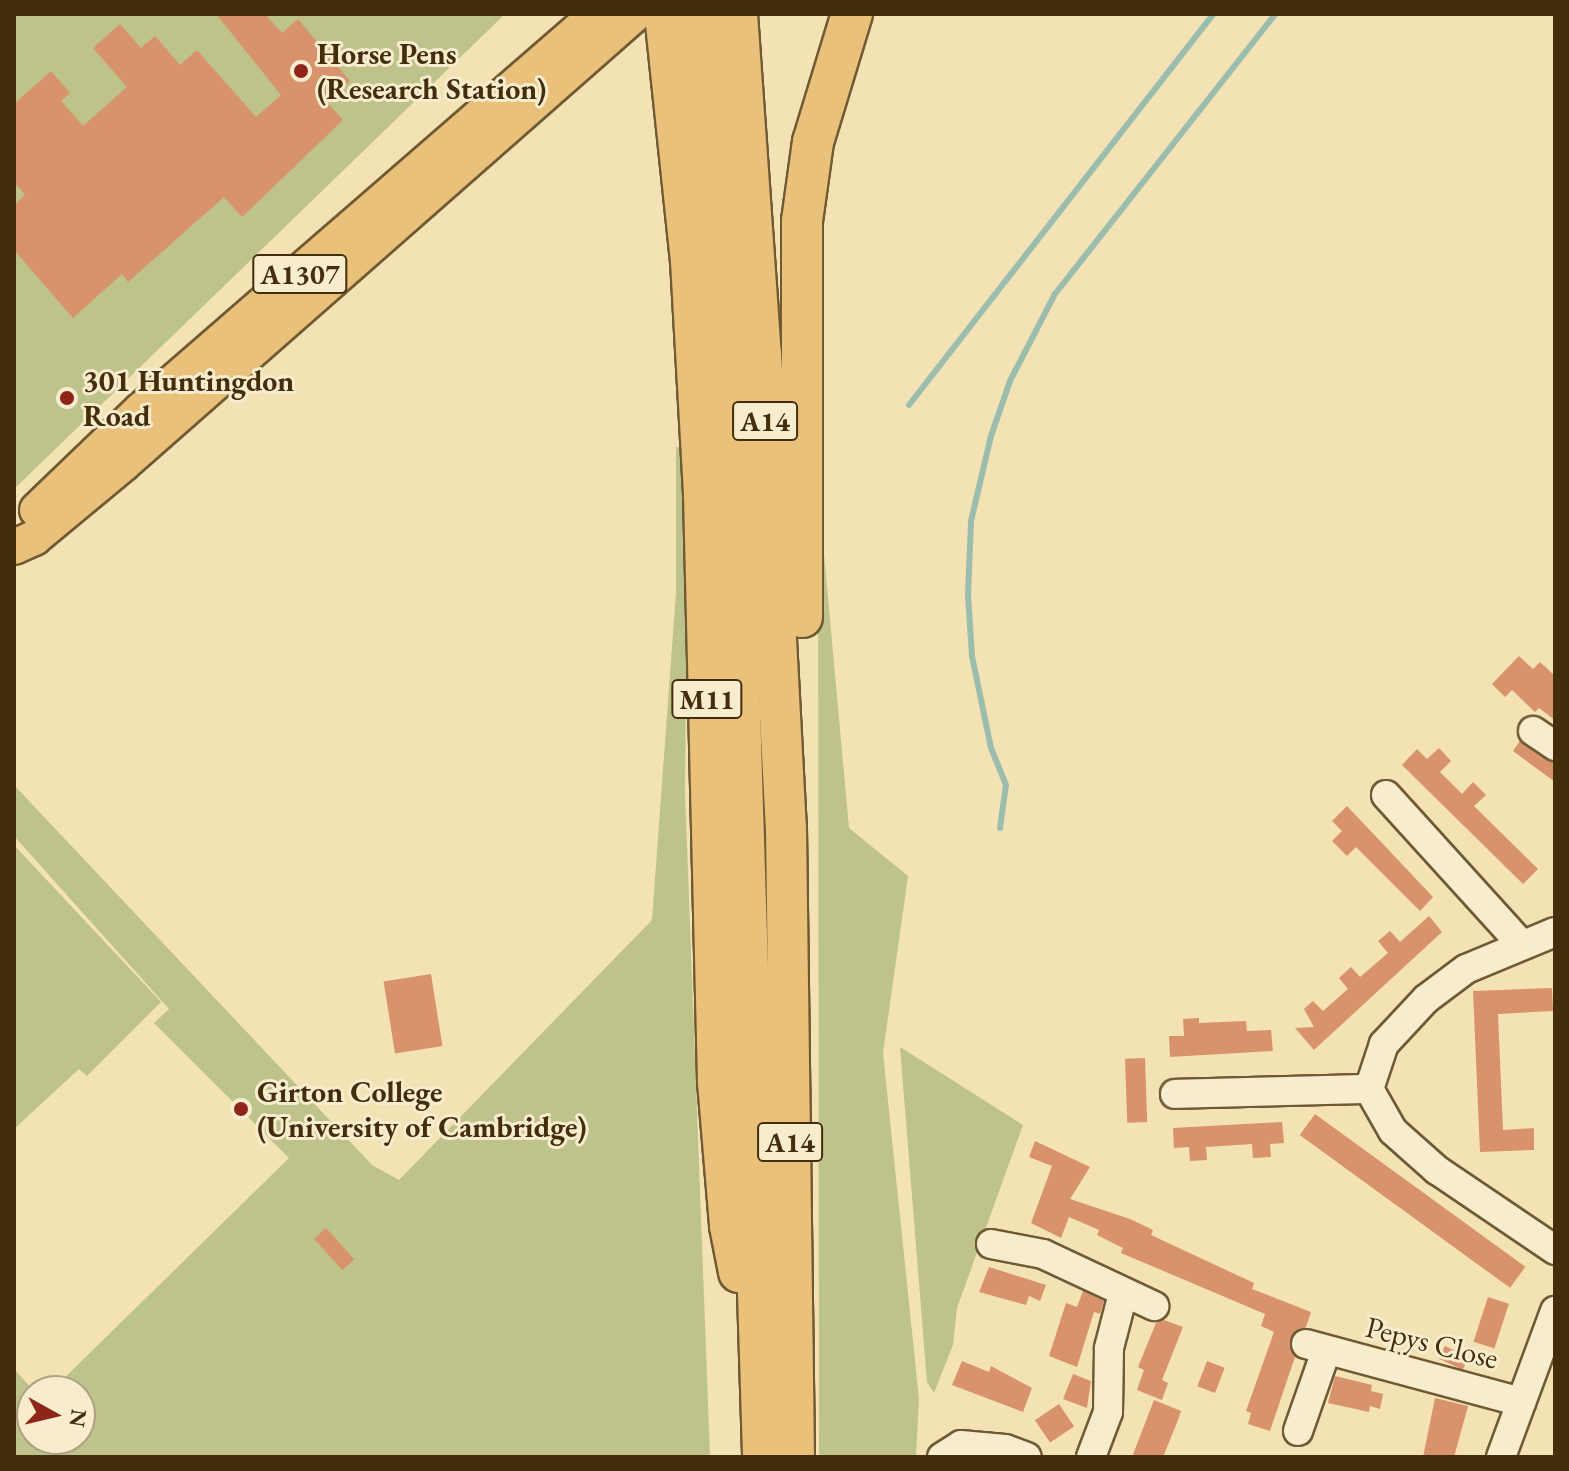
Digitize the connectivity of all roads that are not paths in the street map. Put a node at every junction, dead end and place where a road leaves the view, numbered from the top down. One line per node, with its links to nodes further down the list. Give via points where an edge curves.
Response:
1 (665, 14): 18 (highway, M11, via 691,261 704,495 718,1082 730,1226)
2 (703, 14): 18 (highway, A14, via 729,354)
3 (737, 14): 8 (highway, A14)
4 (852, 14): 8 (highway, A14, via 813,142 802,221 801,687)
5 (616, 20): 6 (main road, A1307, via 152,420 25,521)
6 (16, 546)
7 (1386, 795): 10 (street)
8 (786, 828): 22 (highway, A14)
9 (1555, 932): 10 (street)
10 (1520, 943): 11 (street, via 1466,969 1426,999 1384,1044)
11 (1369, 1089): 12 (street); 14 (street, via 1393,1131 1437,1170)
12 (1175, 1094)
13 (991, 1244): 15 (street, via 1043,1254)
14 (1555, 1250)
15 (1123, 1294): 16 (street); 25 (street, via 1109,1348 1108,1412)
16 (1154, 1306)
17 (1555, 1311): 19 (street)
18 (762, 1381): 21 (highway, A14)
19 (1521, 1402): 20 (street, Pepys Close, via 1316,1347); 26 (street)
20 (1298, 1431)
21 (763, 1457)
22 (794, 1457)
23 (942, 1457): 24 (street, via 961,1445)
24 (1027, 1457)
25 (1091, 1457)
26 (1501, 1457)

